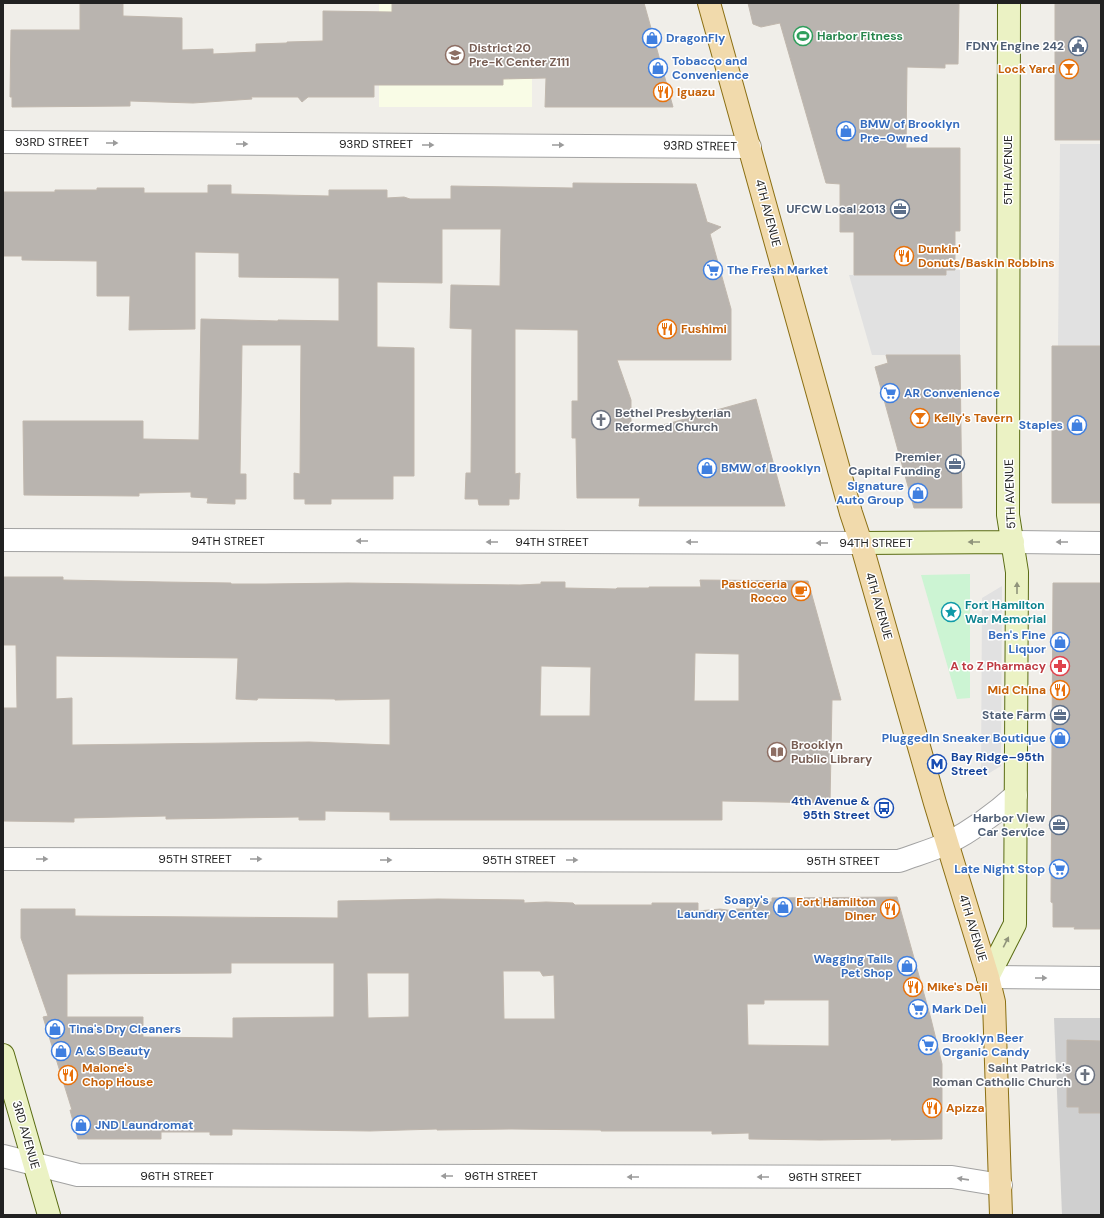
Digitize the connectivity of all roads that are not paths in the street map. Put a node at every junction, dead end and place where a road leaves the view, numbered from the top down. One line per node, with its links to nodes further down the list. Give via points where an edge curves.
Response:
1 (709, 3): 4 (main road, 4TH AVENUE)
2 (1008, 3): 6 (street, 5TH AVENUE, via 1008,515)
3 (3, 142): 4 (street, 93RD STREET, one-way to 4)
4 (750, 147): 8 (main road, 4TH AVENUE)
5 (3, 540): 8 (street, 94TH STREET, one-way to 5)
6 (1012, 542): 7 (street, 94TH STREET, one-way to 6); 8 (street, 94TH STREET, one-way to 8); 9 (street, 5TH AVENUE, one-way to 6, via 1017,572)
7 (1101, 542)
8 (861, 543): 10 (main road, 4TH AVENUE)
9 (1016, 795): 10 (street, 95TH STREET, via 974,829); 12 (street, 5TH AVENUE, one-way to 9, via 1015,924)
10 (947, 844): 11 (street, 95TH STREET, one-way to 10, via 899,861); 12 (main road, 4TH AVENUE)
11 (3, 858)
12 (988, 977): 13 (street, one-way to 13); 17 (main road, 4TH AVENUE, via 994,1002)
13 (1101, 978)
14 (3, 1055): 16 (street, 3RD AVENUE)
15 (3, 1156): 16 (street, 96TH STREET)
16 (35, 1163): 17 (street, 96TH STREET, one-way to 16, via 952,1177 78,1175); 18 (street, 3RD AVENUE)
17 (1001, 1184): 19 (main road, 4TH AVENUE)
18 (49, 1215)
19 (1001, 1215)

